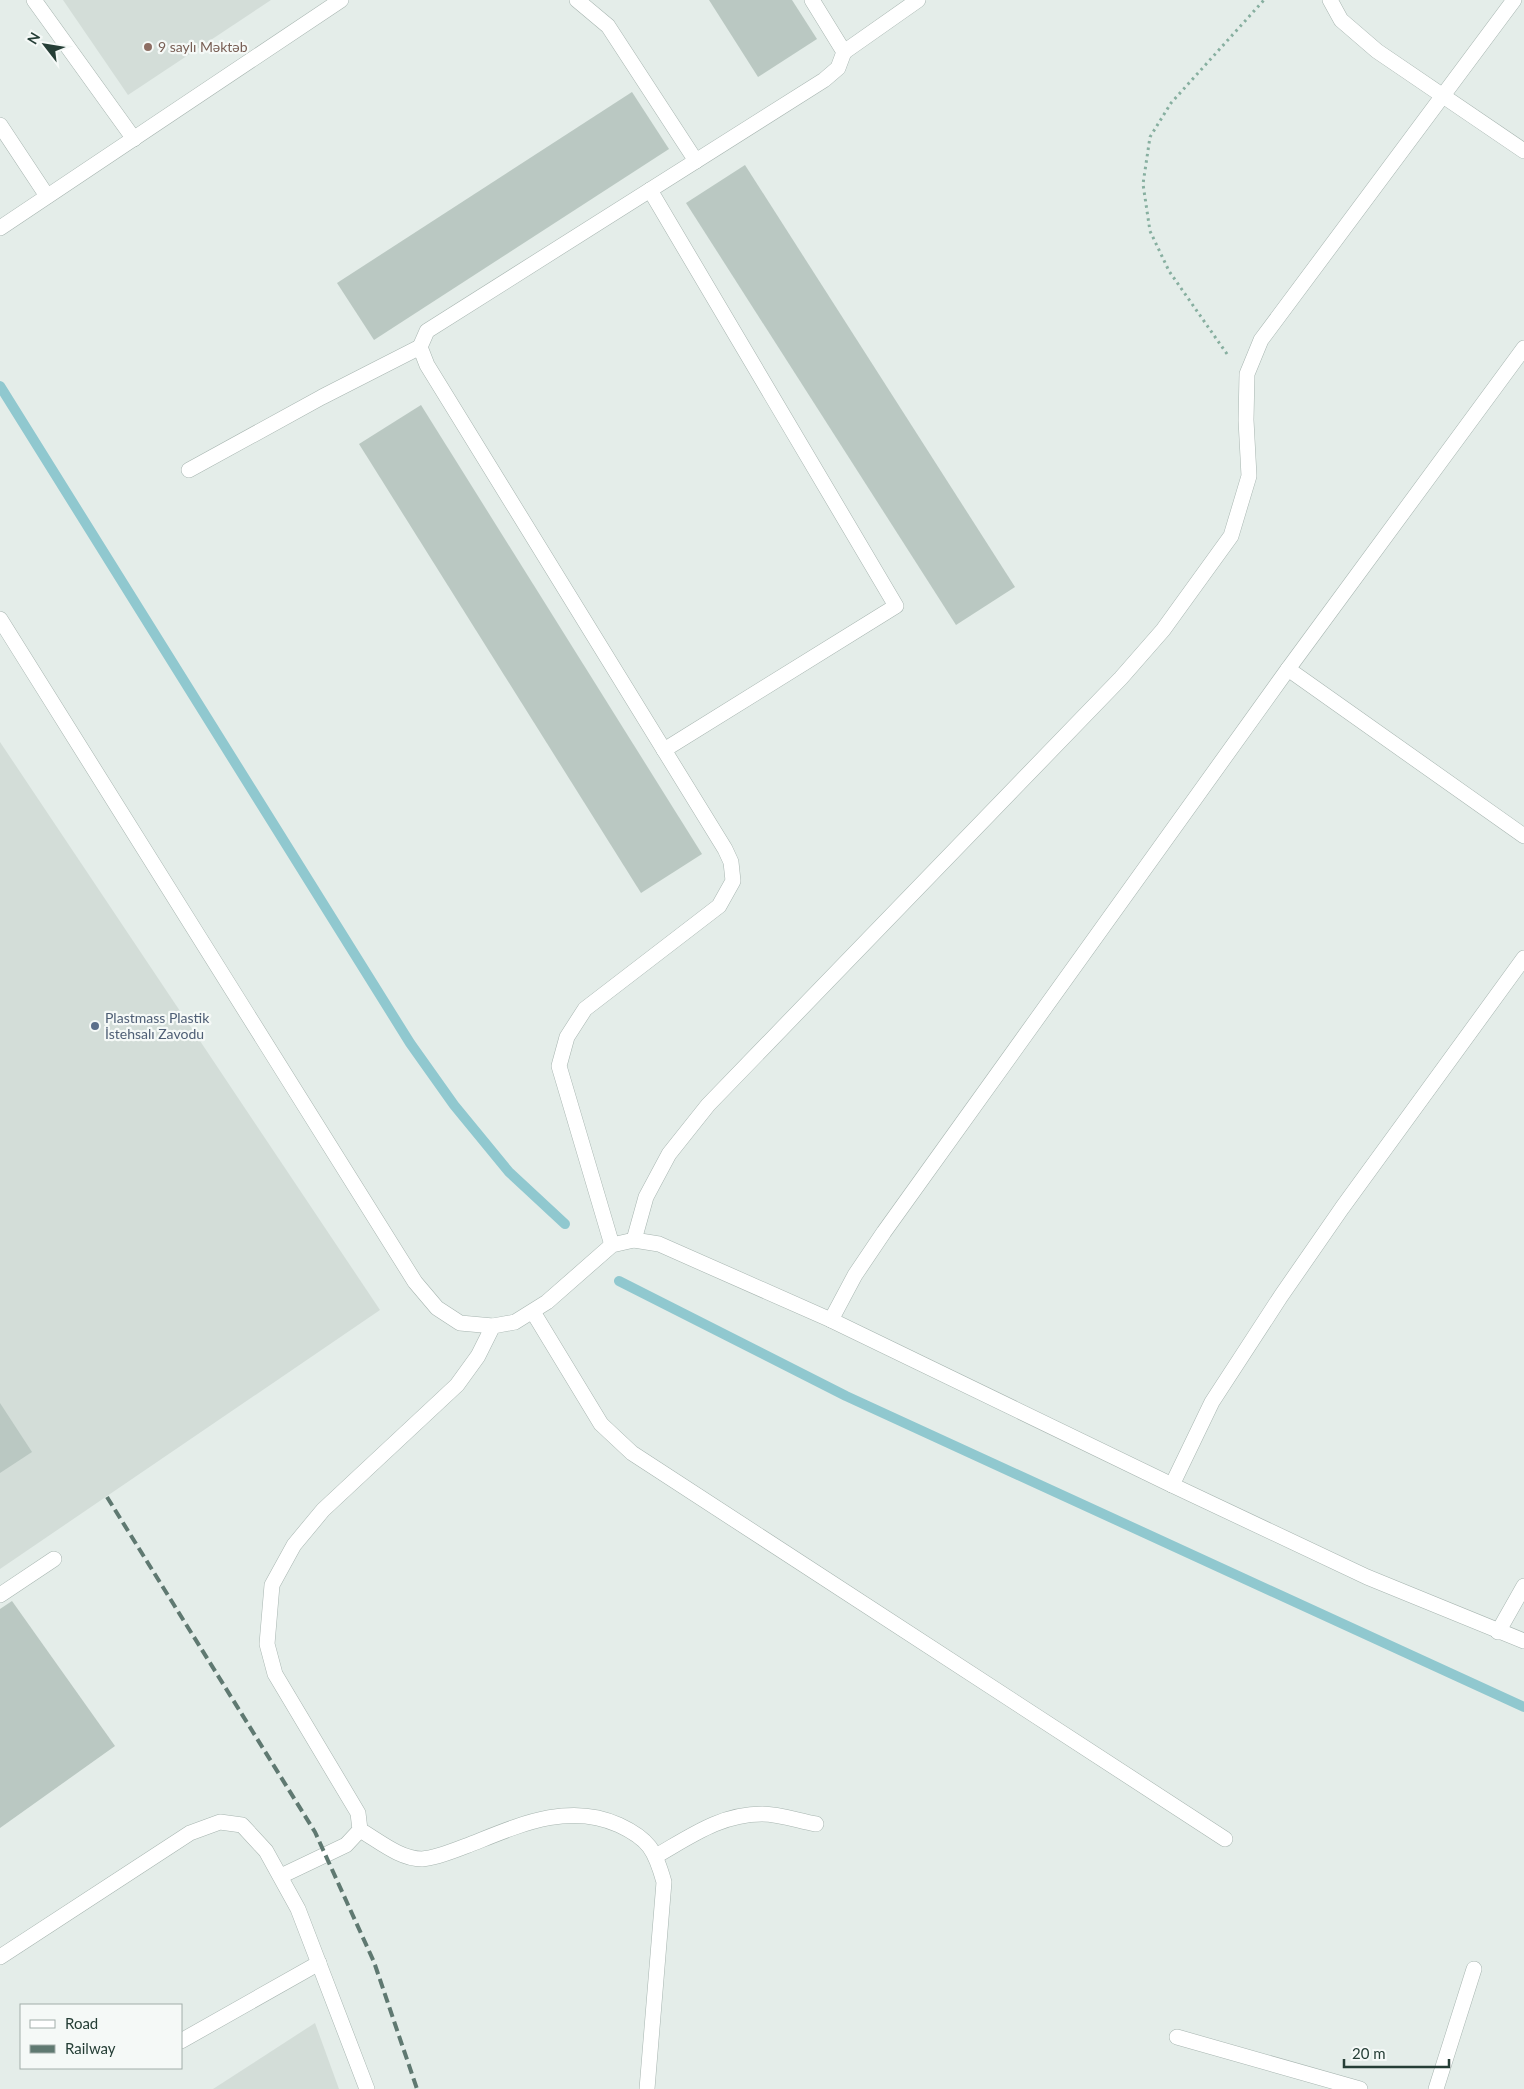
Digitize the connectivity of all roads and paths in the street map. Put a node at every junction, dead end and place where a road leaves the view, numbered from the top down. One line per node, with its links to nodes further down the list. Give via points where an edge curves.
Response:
1 (34, 0): 12 (street)
2 (341, 0): 12 (street)
3 (577, 0): 14 (street, via 608,26)
4 (812, 0): 9 (street)
5 (918, 0): 9 (street)
6 (1264, 0): 20 (path, via 1171,103 1150,137 1142,184 1150,231 1169,271 1225,352)
7 (1330, 0): 10 (street, via 1341,20 1377,51)
8 (1514, 0): 10 (street)
9 (844, 52): 14 (street, via 838,68 824,80)
10 (1442, 97): 13 (street); 20 (street, via 1261,340)
11 (0, 126): 16 (street)
12 (134, 139): 16 (street)
13 (1524, 151)
14 (696, 161): 15 (street)
15 (650, 190): 18 (street, via 427,331); 24 (street, via 896,606)
16 (47, 196): 17 (street)
17 (0, 228)
18 (420, 347): 21 (street); 24 (street, via 427,365)
19 (1524, 348): 23 (street)
20 (1248, 374): 27 (street, via 1249,476 1231,536 1163,630 1122,678 708,1105 669,1154 646,1197)
21 (190, 470)
22 (0, 619): 31 (street, via 415,1282 437,1308 460,1323)
23 (1288, 669): 25 (street); 30 (street, via 884,1232 855,1275)
24 (664, 750): 28 (street, via 726,849 733,881 719,906 585,1009 567,1038 559,1066)
25 (1524, 836)
26 (1524, 958): 32 (street, via 1281,1296 1212,1402)
27 (634, 1240): 28 (street); 30 (street, via 659,1244)
28 (612, 1245): 29 (street)
29 (532, 1312): 31 (street, via 515,1322); 40 (street, via 601,1424 632,1452)
30 (831, 1320): 32 (street)
31 (493, 1326): 39 (street, via 478,1356 457,1385 323,1510 294,1545 272,1585 267,1644 275,1674 358,1813)
32 (1172, 1485): 36 (street, via 1367,1577)
33 (54, 1559): 35 (street)
34 (1524, 1586): 36 (street)
35 (0, 1595)
36 (1498, 1632): 37 (street)
37 (1524, 1641)
38 (816, 1824): 41 (street, via 764,1814 731,1817)
39 (360, 1830): 41 (street, via 404,1856 422,1859 453,1851 536,1819 572,1814 604,1818 638,1834); 42 (street, via 346,1845)
40 (1225, 1839)
41 (656, 1856): 49 (street, via 664,1882)
42 (281, 1876): 43 (street, via 266,1852 242,1825 220,1822 190,1833); 44 (street)
43 (0, 1957)
44 (319, 1963): 47 (street); 48 (street)
45 (1474, 1970): 51 (street)
46 (1176, 2037): 50 (street)
47 (182, 2040)
48 (367, 2089)
49 (647, 2089)
50 (1360, 2089)
51 (1436, 2089)

